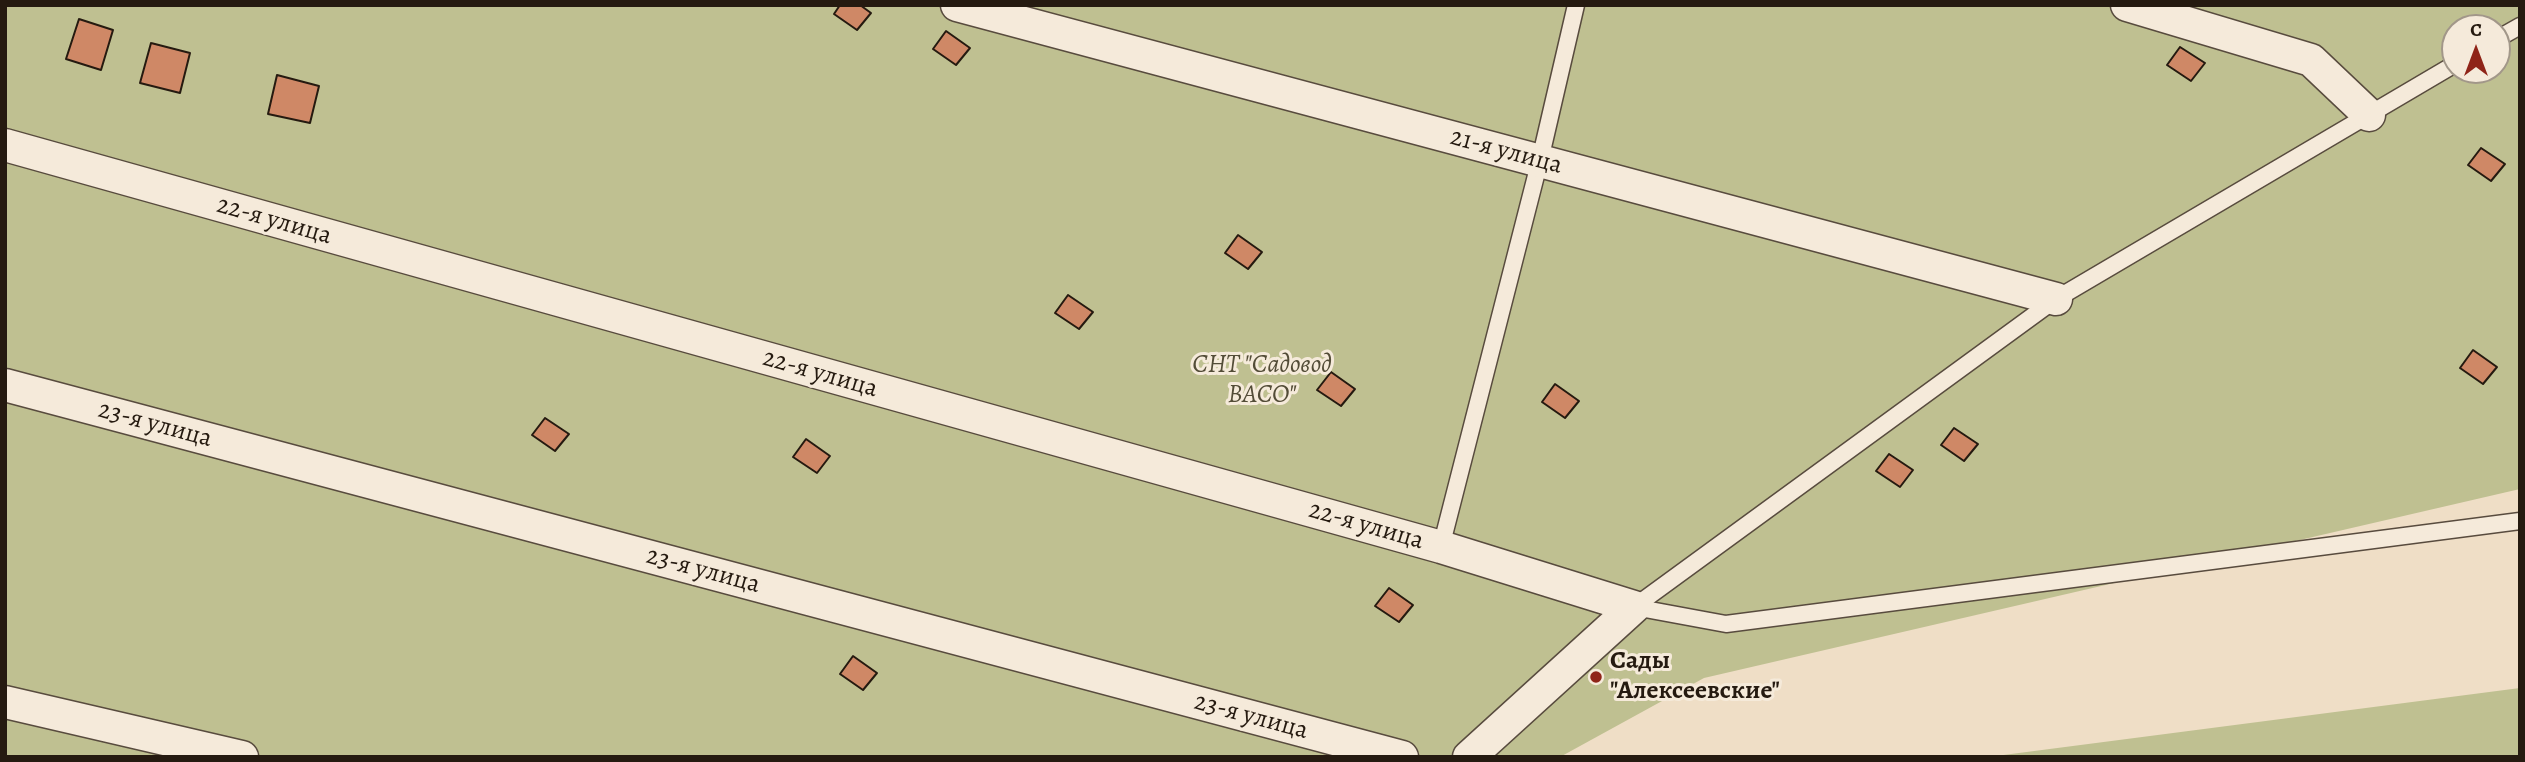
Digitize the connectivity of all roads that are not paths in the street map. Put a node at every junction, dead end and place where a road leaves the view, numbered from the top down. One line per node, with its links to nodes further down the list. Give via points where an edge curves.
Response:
1 (957, 5): 7 (street, 21-я улица)
2 (1576, 5): 7 (lane)
3 (2127, 5): 5 (street, via 2311,60)
4 (2441, 72): 5 (lane)
5 (2369, 115): 8 (lane)
6 (5, 145): 11 (street, 22-я улица)
7 (1540, 160): 8 (street, 21-я улица); 11 (lane)
8 (2056, 299): 12 (lane)
9 (5, 385): 15 (street, 23-я улица)
10 (2520, 521): 12 (lane, via 1726,624)
11 (1441, 547): 12 (street, 22-я улица)
12 (1634, 607): 16 (street)
13 (5, 702): 14 (street)
14 (242, 757)
15 (1402, 757)
16 (1469, 757)

